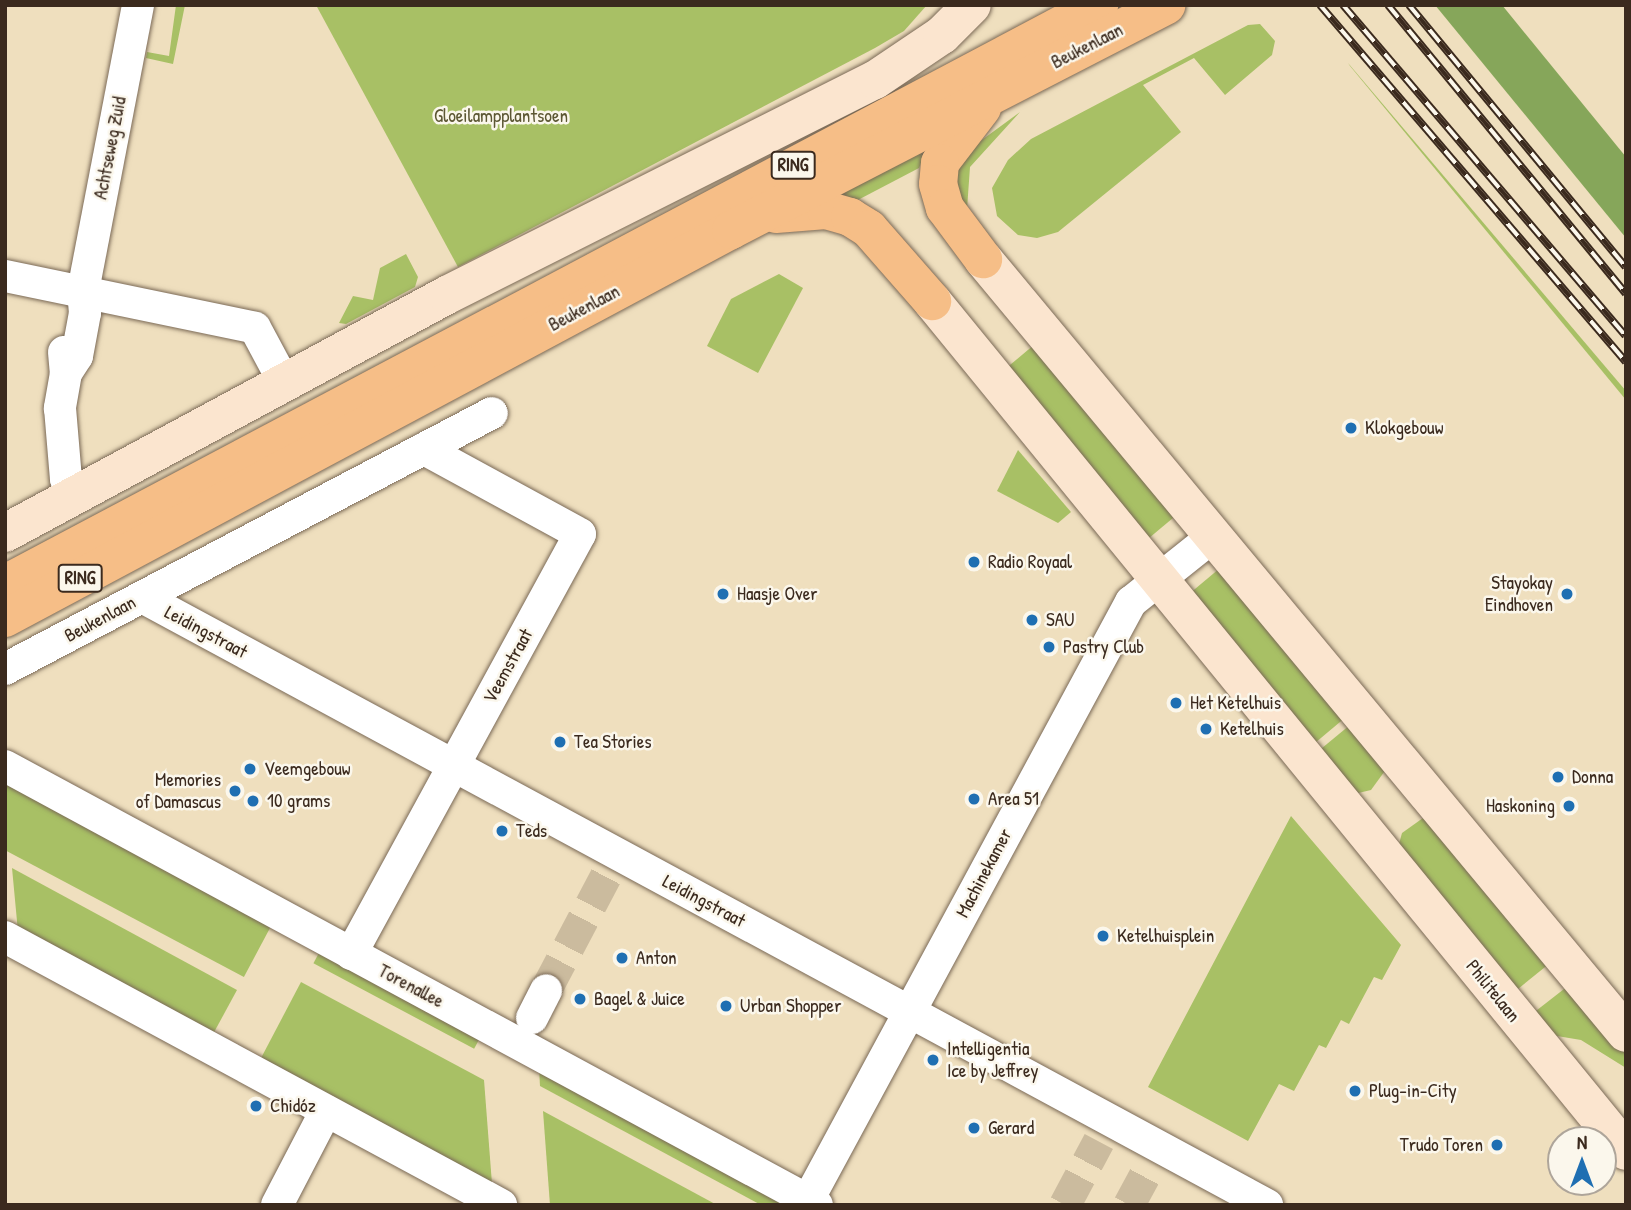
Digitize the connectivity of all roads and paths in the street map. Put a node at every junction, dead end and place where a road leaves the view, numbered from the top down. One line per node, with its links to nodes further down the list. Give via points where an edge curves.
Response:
1 (138, 5): 9 (street, Achtseweg Zuid)
2 (972, 5): 11 (street, via 942,35 874,80)
3 (1099, 5): 15 (main road, Beukenlaan / RING)
4 (1166, 5): 5 (main road, Beukenlaan / RING)
5 (993, 94): 6 (main road, Beukenlaan / RING); 7 (main road, via 940,163 938,184 945,208)
6 (731, 230): 10 (main road, via 785,211 827,210 850,218 869,229); 15 (main road, Beukenlaan / RING)
7 (984, 259): 17 (street)
8 (5, 276): 9 (street)
9 (83, 291): 11 (street, via 255,328); 14 (street, Achtseweg Zuid, via 85,313 77,356 66,373 60,408 66,479)
10 (932, 301): 18 (street)
11 (284, 382): 14 (street)
12 (492, 413): 13 (street, Beukenlaan)
13 (424, 449): 20 (street, Beukenlaan); 24 (street, Veemstraat, via 580,534)
14 (73, 496): 16 (street)
15 (148, 525): 19 (main road, Beukenlaan / RING); 21 (main road, Beukenlaan / RING)
16 (5, 533)
17 (1212, 537): 18 (street, Machinekamer); 28 (street)
18 (1158, 580): 27 (street, Machinekamer, via 1131,602); 30 (street, Philitelaan)
19 (5, 584)
20 (142, 597): 22 (street, Beukenlaan); 24 (street, Leidingstraat)
21 (5, 618)
22 (5, 669)
23 (5, 766): 26 (street, Torenallee)
24 (453, 766): 26 (street, Veemstraat); 27 (street, Leidingstraat, via 612,865)
25 (5, 937): 29 (street)
26 (351, 954): 31 (street, Torenallee)
27 (909, 1012): 31 (street, Machinekamer); 34 (street, Leidingstraat, via 1104,1130)
28 (1626, 1033)
29 (326, 1111): 32 (street); 33 (street)
30 (1626, 1151)
31 (813, 1202)
32 (277, 1205)
33 (501, 1205)
34 (1268, 1205)

